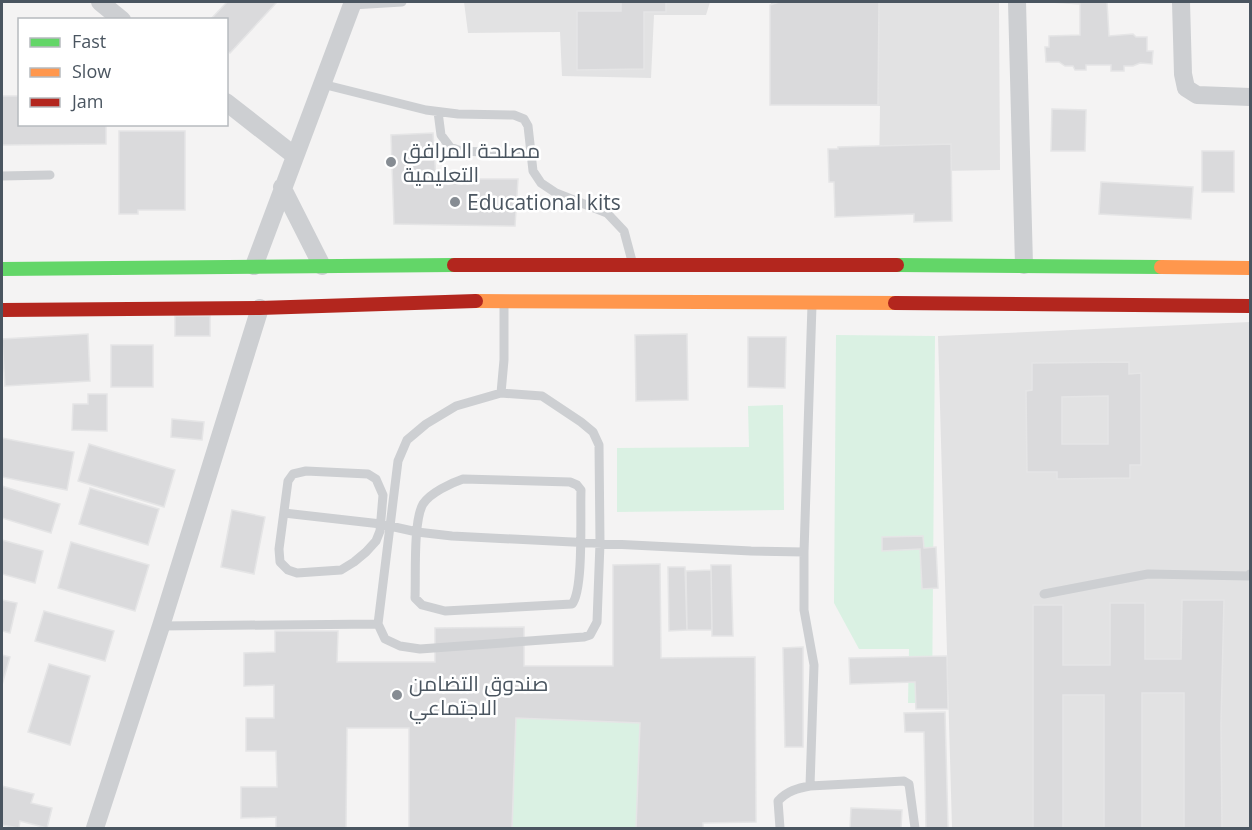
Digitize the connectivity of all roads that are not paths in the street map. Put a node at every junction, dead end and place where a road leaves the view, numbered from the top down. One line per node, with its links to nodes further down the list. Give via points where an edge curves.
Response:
1 (100, 2): 6 (street)
2 (402, 2): 5 (lane)
3 (1017, 2): 16 (street)
4 (1181, 2): 8 (street, via 1186,88 1197,95)
5 (353, 3): 7 (street)
6 (120, 18)
7 (322, 84): 10 (lane); 12 (street)
8 (1251, 97)
9 (228, 104): 12 (street)
10 (438, 112): 11 (lane, via 441,135 450,147 461,151); 11 (lane, via 514,115 524,119)
11 (530, 154): 19 (lane, via 533,171 541,183 607,213 624,231)
12 (295, 156): 15 (street)
13 (2, 176): 14 (lane)
14 (50, 176)
15 (282, 187): 17 (street); 18 (street)
16 (1024, 265): 19 (main road); 20 (main road)
17 (254, 266): 18 (main road); 21 (main road)
18 (322, 266): 19 (main road)
19 (633, 266)
20 (1251, 268)
21 (2, 269)
22 (504, 300): 23 (main road); 25 (main road); 27 (lane)
23 (812, 301): 24 (main road); 33 (lane)
24 (1251, 306)
25 (260, 308): 26 (main road); 37 (street)
26 (2, 310)
27 (501, 393): 29 (lane, via 456,406 407,440 398,461); 32 (lane, via 542,396 593,432 599,445)
28 (284, 513): 29 (lane); 29 (lane, via 288,481 293,474 368,474 376,480 383,495); 29 (lane, via 280,562 297,573 340,570 376,541)
29 (386, 524): 30 (lane); 36 (lane)
30 (417, 532): 31 (lane); 31 (lane, via 422,505 463,479 570,482 580,490); 31 (lane, via 415,598 422,605 445,611 572,604 577,599)
31 (580, 542): 32 (lane)
32 (600, 543): 33 (lane); 36 (lane, via 597,622 590,635 420,649 385,639)
33 (804, 552): 38 (lane, via 804,610 814,665)
34 (1251, 574): 35 (lane, via 1148,574)
35 (1044, 594)
36 (378, 624): 37 (lane)
37 (161, 626): 39 (street)
38 (810, 786): 40 (lane, via 798,788 778,801); 41 (lane, via 904,781 909,784)
39 (95, 828)
40 (780, 828)
41 (915, 828)

